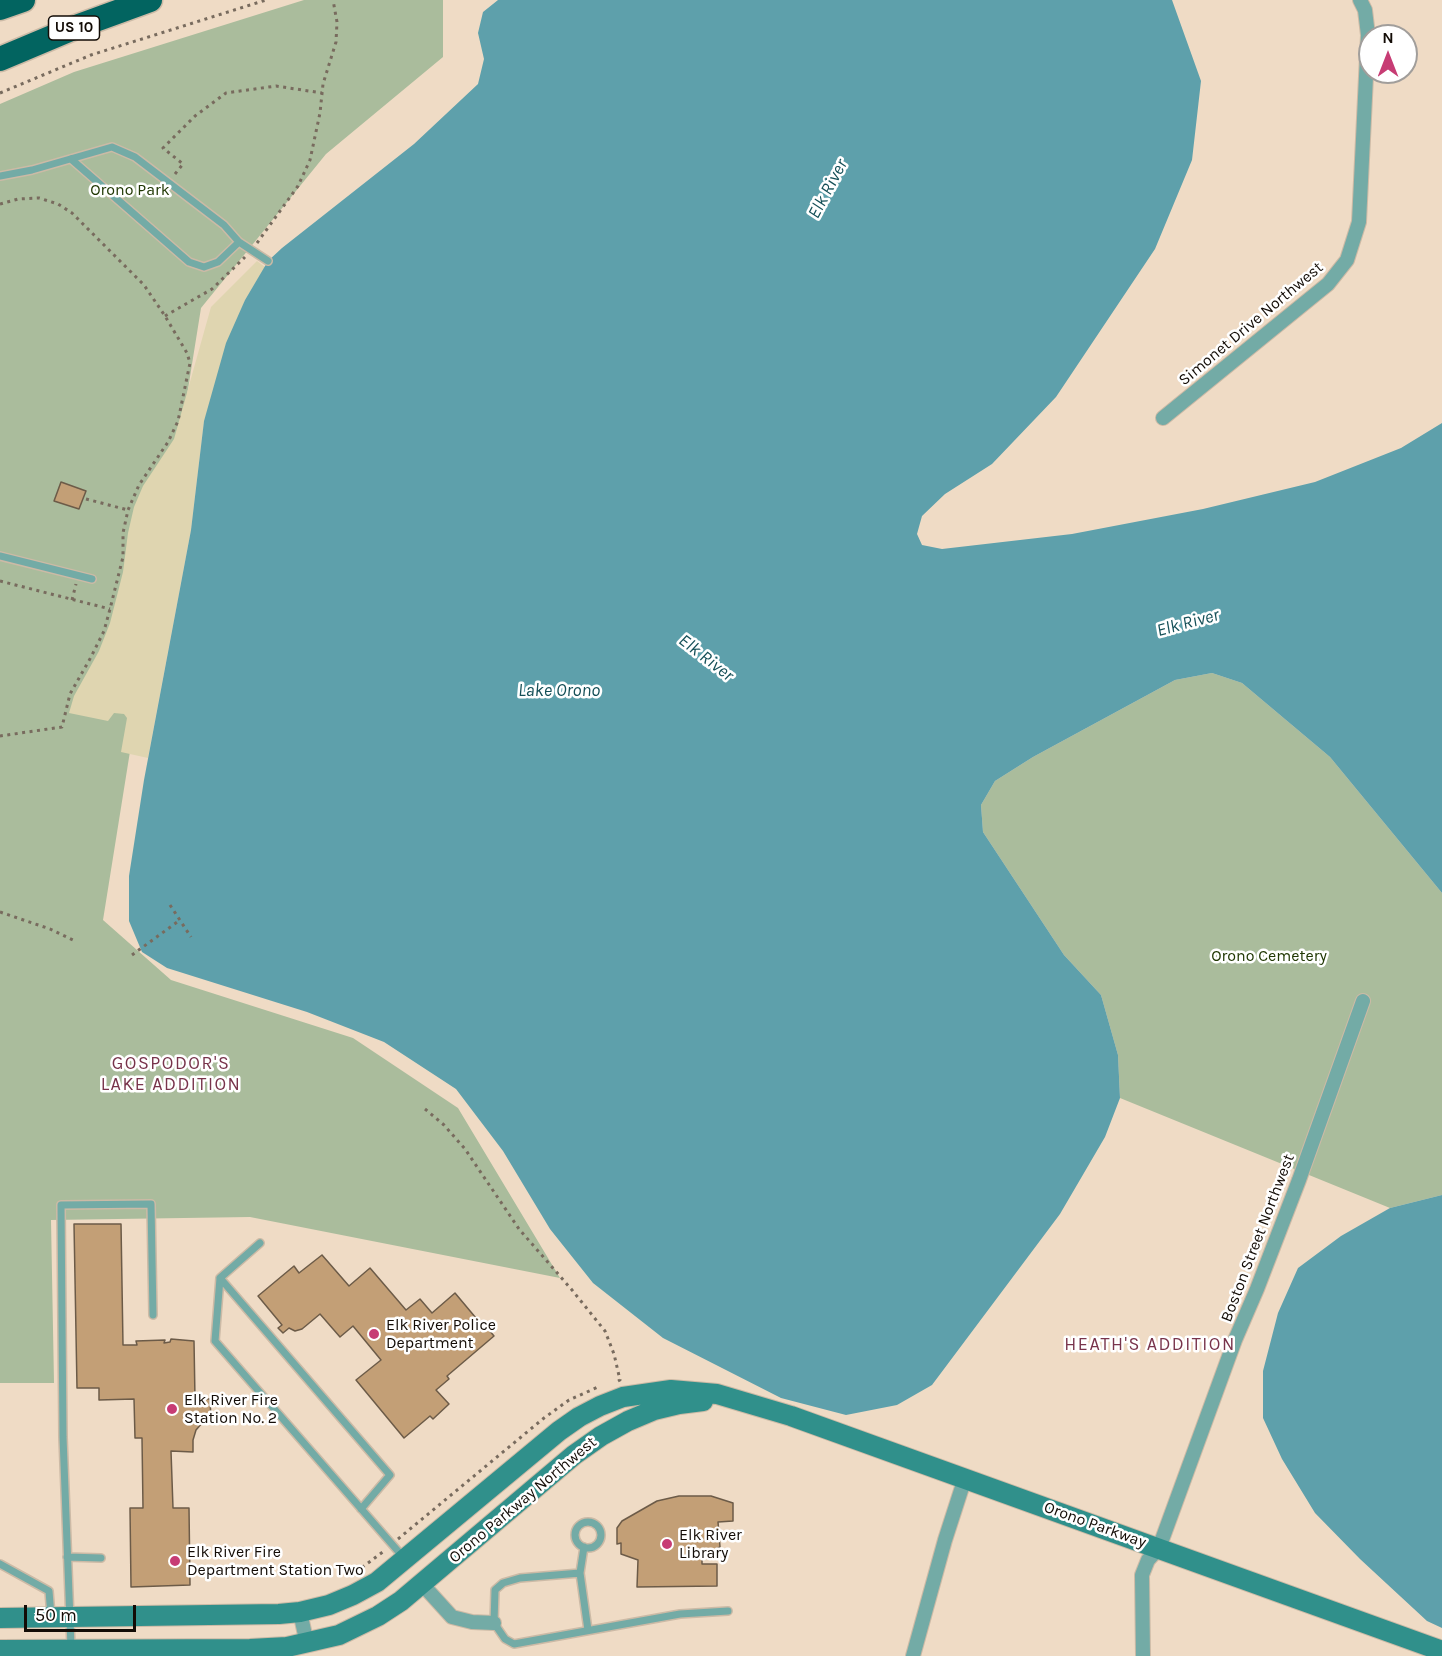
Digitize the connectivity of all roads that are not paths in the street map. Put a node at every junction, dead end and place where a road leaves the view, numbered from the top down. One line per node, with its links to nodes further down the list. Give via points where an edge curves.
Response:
1 (23, 0): 4 (highway)
2 (150, 0): 5 (highway, US 10)
3 (1360, 0): 10 (street, Simonet Drive Northwest, via 1367,23 1367,57 1359,222 1347,260 1328,284)
4 (0, 8)
5 (0, 59)
6 (72, 159): 7 (lane); 8 (lane, via 112,147 135,157 224,225); 8 (lane, via 189,262 204,267 218,262)
7 (0, 176)
8 (239, 242): 9 (lane)
9 (268, 261)
10 (1163, 418)
11 (0, 556): 12 (lane)
12 (92, 579)
13 (1363, 1001): 21 (street, Boston Street Northwest)
14 (260, 1243): 15 (lane)
15 (220, 1278): 19 (lane, via 215,1341); 19 (lane, via 390,1475)
16 (153, 1315): 22 (lane, via 151,1204 61,1205)
17 (747, 1402): 18 (street, Orono Parkway); 24 (street, Orono Parkway Northwest, via 717,1394 671,1390 623,1397 600,1406 559,1431); 27 (street, Orono Parkway Northwest, via 679,1404 628,1421 601,1436)
18 (965, 1478): 21 (street, Orono Parkway); 38 (street)
19 (361, 1509): 24 (lane)
20 (584, 1547): 26 (lane)
21 (1158, 1548): 37 (street, Orono Parkway); 39 (street, Boston Street Northwest, via 1142,1575)
22 (68, 1557): 23 (lane); 31 (lane)
23 (101, 1558)
24 (406, 1560): 29 (street, Orono Parkway Northwest, via 353,1595)
25 (0, 1564): 31 (lane, via 49,1591)
26 (579, 1573): 32 (lane, via 503,1582 495,1590); 33 (lane)
27 (422, 1584): 32 (street, via 452,1617); 34 (street, Orono Parkway Northwest, via 378,1616 339,1635)
28 (728, 1611): 33 (lane, via 680,1614)
29 (300, 1612): 31 (street, Orono Parkway Northwest); 34 (street)
30 (0, 1618): 31 (street, Orono Parkway Northwest)
31 (60, 1618): 36 (lane)
32 (494, 1623): 33 (lane, via 505,1639 514,1644)
33 (588, 1630)
34 (307, 1644): 36 (street, Orono Parkway Northwest)
35 (0, 1650): 36 (street, Orono Parkway Northwest)
36 (71, 1650)
37 (1442, 1651)
38 (913, 1656)
39 (1143, 1656)

